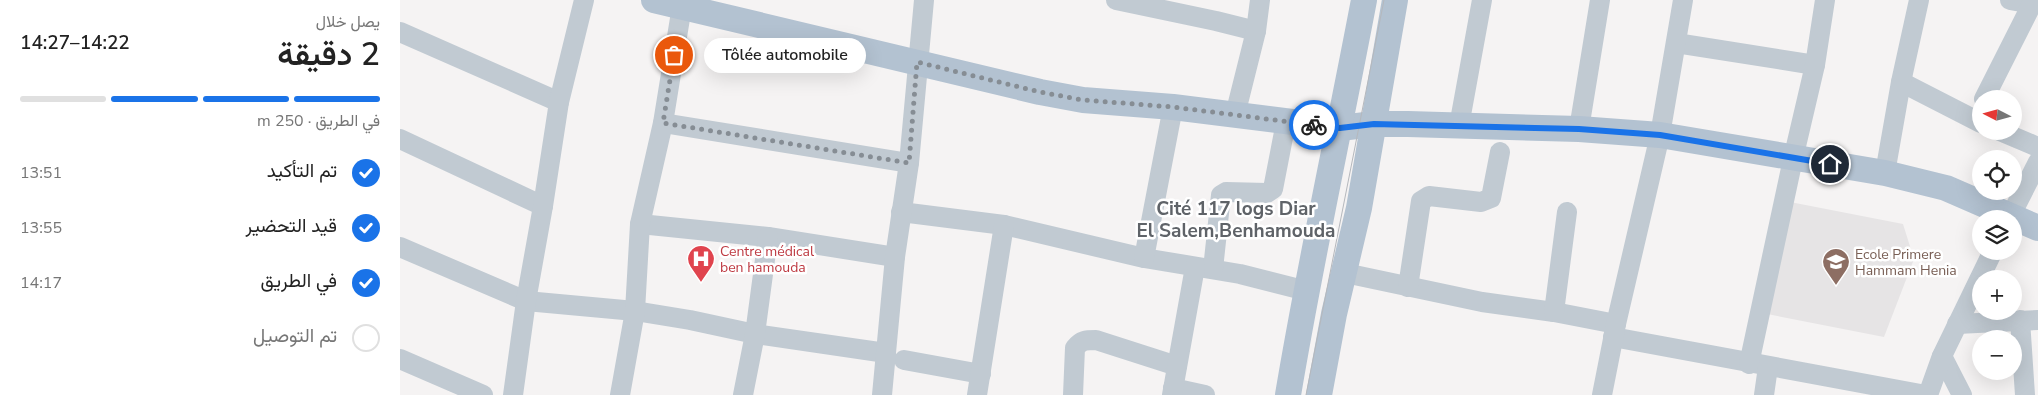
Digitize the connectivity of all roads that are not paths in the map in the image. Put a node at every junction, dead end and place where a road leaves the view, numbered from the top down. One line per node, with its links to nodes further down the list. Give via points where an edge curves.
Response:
1 (584, 0): 23 (street)
2 (654, 0): 15 (main road)
3 (924, 0): 19 (street)
4 (1120, 0): 16 (street)
5 (1260, 0): 16 (street)
6 (1364, 0): 31 (main road)
7 (1395, 0): 29 (main road)
8 (1482, 0): 30 (street)
9 (1600, 0): 32 (street)
10 (1683, 0): 18 (street)
11 (1825, 0): 20 (street)
12 (1919, 0): 21 (street)
13 (2010, 0): 14 (street)
14 (2033, 2): 22 (street)
15 (683, 4): 19 (main road); 28 (street)
16 (1256, 31): 26 (street)
17 (400, 32): 23 (street)
18 (1676, 43): 20 (street); 33 (street)
19 (917, 62): 24 (main road, via 1083,100); 40 (street)
20 (1815, 65): 38 (street)
21 (1901, 82): 25 (street); 41 (street)
22 (1989, 90)
23 (558, 102): 42 (street)
24 (1173, 107): 26 (main road); 54 (street)
25 (1972, 113)
26 (1234, 116): 27 (main road)
27 (1286, 122): 31 (main road); 56 (street, via 1273,189 1267,193 1222,193)
28 (663, 123): 40 (street); 48 (street)
29 (1374, 124): 30 (main road); 31 (main road); 57 (main road)
30 (1459, 126): 32 (main road)
31 (1340, 128): 59 (main road)
32 (1579, 129): 33 (main road)
33 (1660, 135): 38 (main road); 65 (street)
34 (400, 139): 42 (street)
35 (2021, 140): 36 (street)
36 (2038, 147)
37 (1500, 152): 58 (street, via 1488,200 1429,196 1421,201)
38 (1792, 159): 41 (main road); 70 (street)
39 (2038, 162): 44 (street)
40 (909, 163): 45 (street)
41 (1885, 173): 43 (main road, via 1946,188)
42 (543, 206): 60 (street)
43 (1995, 210)
44 (2014, 210)
45 (901, 212): 49 (street); 53 (street)
46 (1567, 212): 62 (street)
47 (2022, 222): 50 (main road)
48 (640, 224): 51 (street); 61 (street)
49 (1004, 225): 54 (street); 72 (street)
50 (2038, 228)
51 (768, 237): 53 (street); 66 (street)
52 (400, 247): 60 (street)
53 (895, 257): 68 (street)
54 (1144, 258): 56 (street)
55 (1989, 260): 64 (street)
56 (1204, 268): 59 (street); 71 (street)
57 (1345, 273): 58 (street); 83 (main road)
58 (1408, 287): 62 (street)
59 (1307, 291): 82 (main road)
60 (526, 301): 61 (street); 75 (street)
61 (635, 311): 66 (street); 76 (street)
62 (1554, 312): 65 (street)
63 (2029, 320): 64 (street); 88 (street)
64 (1957, 324): 67 (street)
65 (1615, 331): 70 (street); 84 (street)
66 (755, 334): 68 (street); 77 (street)
67 (1942, 356): 86 (street); 87 (street)
68 (895, 357): 72 (street); 78 (street)
69 (400, 358): 74 (street)
70 (1758, 365): 85 (street); 86 (street)
71 (1177, 366): 73 (street); 80 (street, via 1096,340 1086,340 1075,348)
72 (981, 374): 79 (street)
73 (1173, 391): 81 (street)
74 (483, 395)
75 (513, 395)
76 (620, 395)
77 (744, 395)
78 (882, 395)
79 (977, 395)
80 (1073, 395)
81 (1205, 395)
82 (1288, 395)
83 (1319, 395)
84 (1602, 395)
85 (1764, 395)
86 (1927, 395)
87 (1962, 395)
88 (2024, 395)

